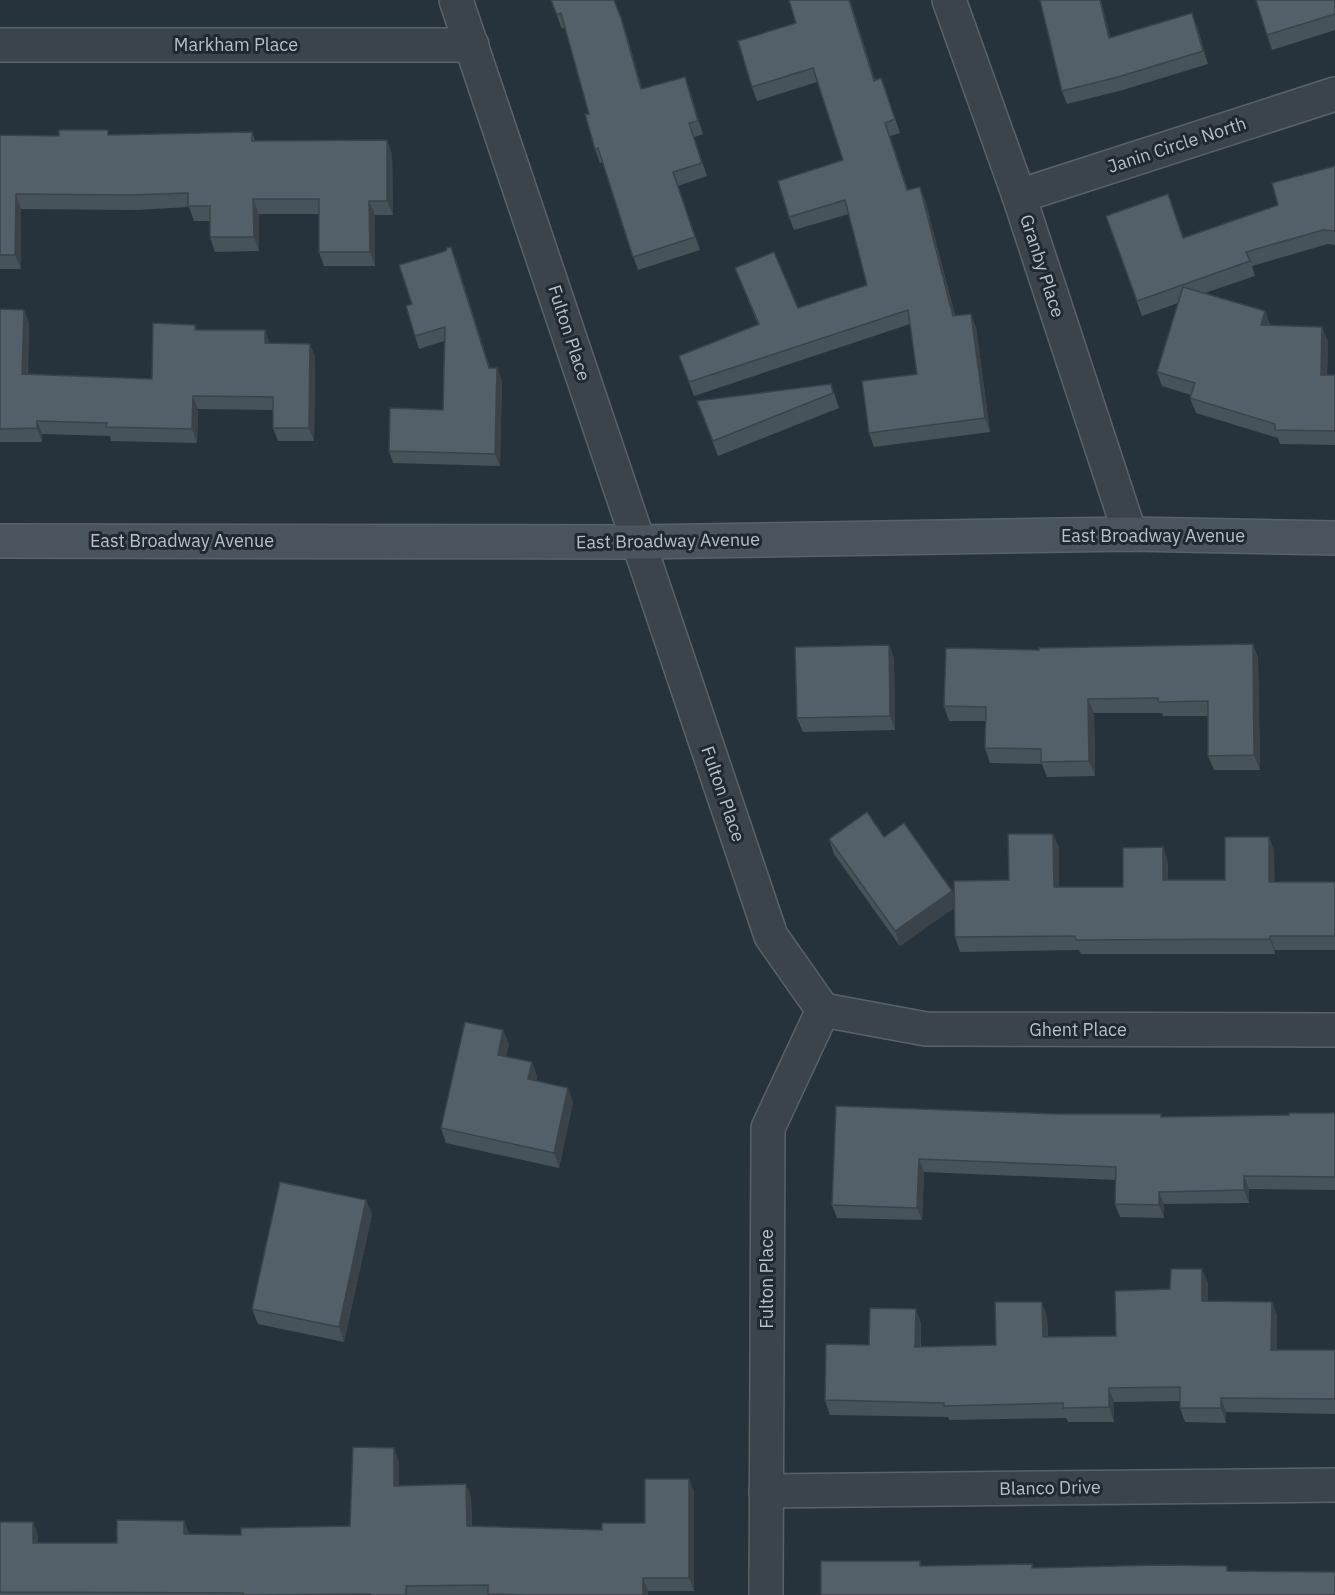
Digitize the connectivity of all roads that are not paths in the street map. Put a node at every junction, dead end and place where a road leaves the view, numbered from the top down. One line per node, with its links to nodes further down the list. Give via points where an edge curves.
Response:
1 (456, 0): 4 (street, Fulton Place)
2 (949, 0): 6 (street, Granby Place)
3 (0, 45): 4 (street, Markham Place)
4 (472, 45): 10 (street, Fulton Place)
5 (1335, 94): 6 (street, Janin Circle North)
6 (1020, 196): 7 (street, Granby Place)
7 (1130, 534): 8 (street, East Broadway Avenue); 10 (street, East Broadway Avenue)
8 (1335, 538)
9 (0, 541): 10 (street, East Broadway Avenue)
10 (638, 542): 11 (street, Fulton Place, via 771,936)
11 (823, 1010): 12 (street, Ghent Place, via 926,1029); 14 (street, Fulton Place, via 768,1128)
12 (1335, 1030)
13 (1335, 1485): 14 (street, Blanco Drive)
14 (766, 1491): 15 (street, Fulton Place)
15 (766, 1595)

